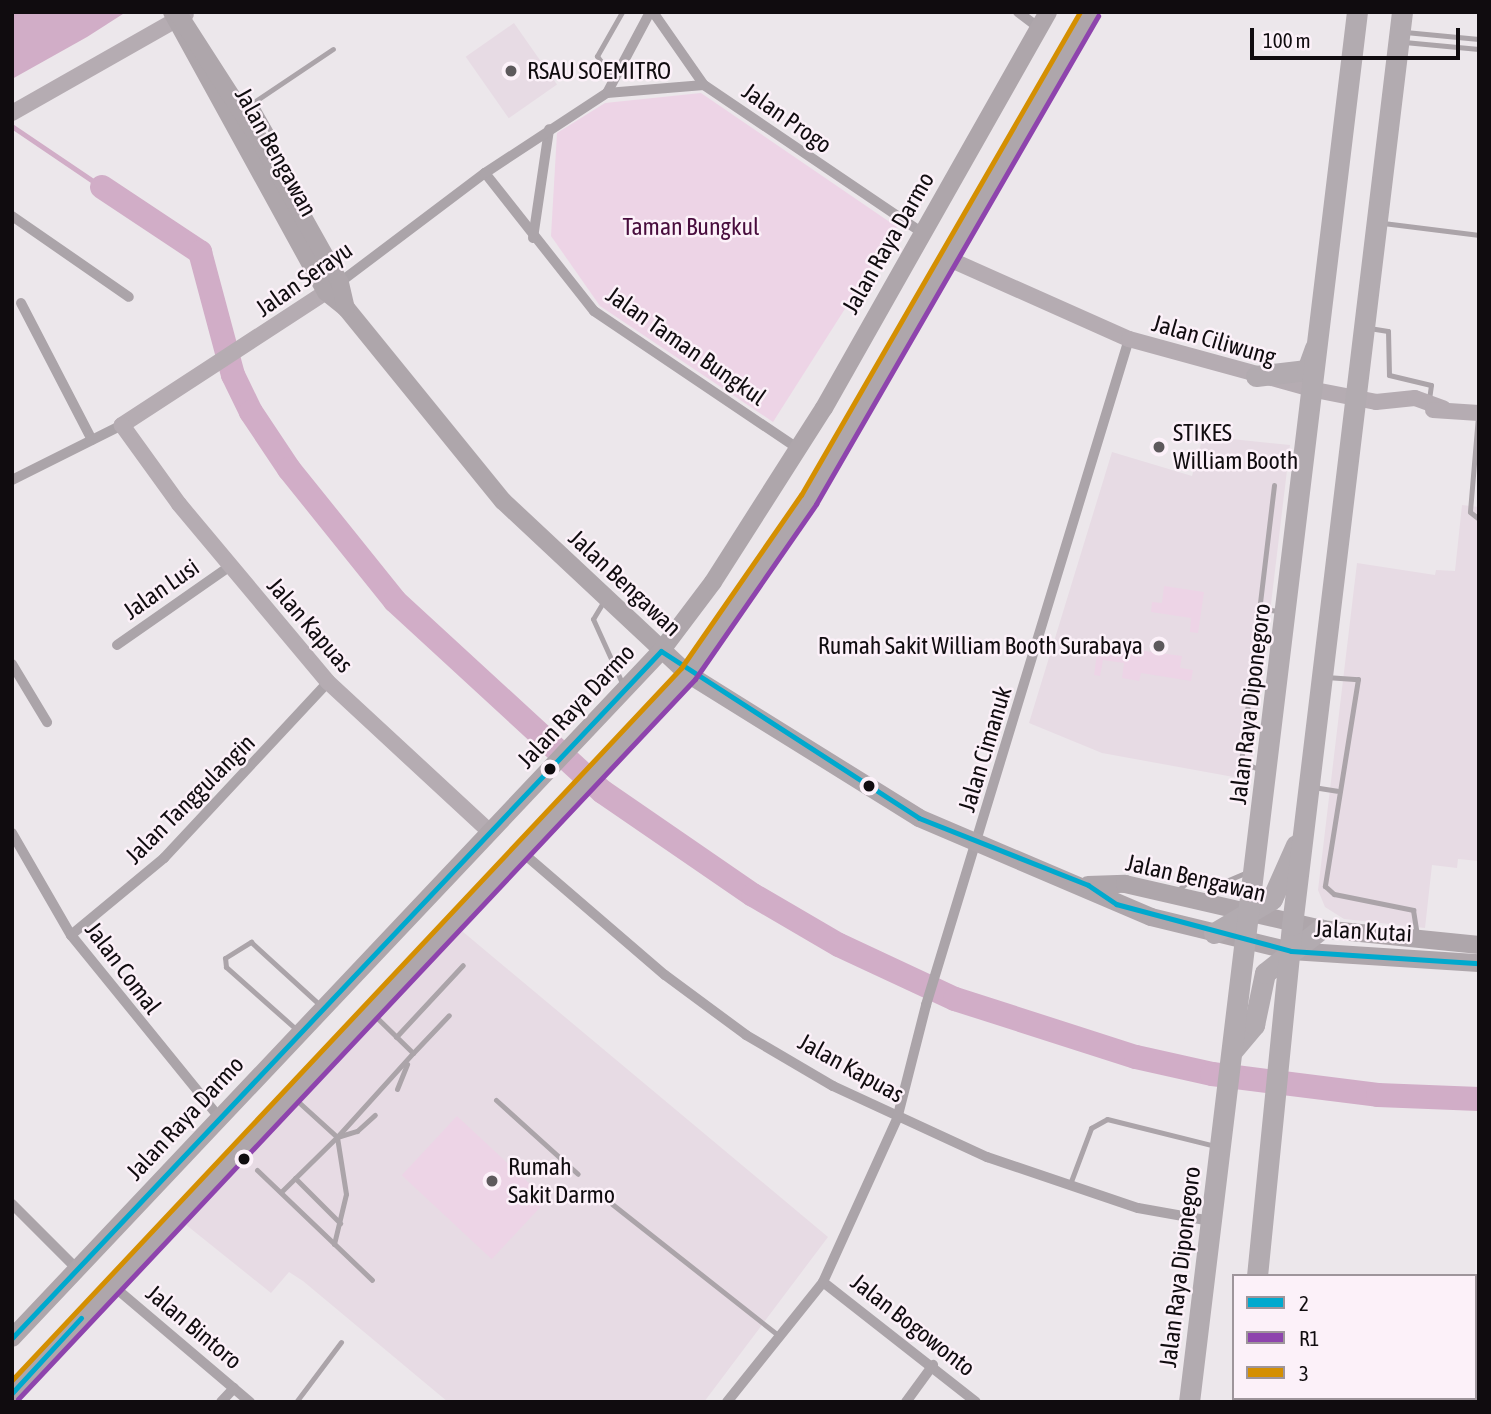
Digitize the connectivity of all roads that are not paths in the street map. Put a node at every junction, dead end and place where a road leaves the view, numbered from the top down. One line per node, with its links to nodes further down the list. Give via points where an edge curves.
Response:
1 (622, 12): 12 (lane, via 597,56)
2 (652, 12): 12 (street, Jalan Serayu); 13 (street, Jalan Progo)
3 (1018, 12): 7 (street)
4 (1090, 12): 24 (main road)
5 (1357, 12): 30 (highway, Jalan Raya Diponegoro)
6 (178, 15): 15 (street); 17 (main road, Jalan Bengawan); 25 (main road, Jalan Bengawan)
7 (1043, 20): 21 (main road, Jalan Raya Darmo)
8 (1400, 28): 9 (lane); 11 (lane); 20 (highway)
9 (1479, 39)
10 (333, 49): 17 (lane, via 254,102 274,137)
11 (1479, 49)
12 (615, 80): 14 (street, Jalan Serayu)
13 (704, 85): 14 (street, Jalan Serayu); 21 (street, Jalan Progo)
14 (607, 93): 16 (street, Jalan Serayu)
15 (12, 113)
16 (549, 129): 18 (street, Jalan Serayu); 23 (street)
17 (262, 144): 25 (main road, Jalan Bengawan)
18 (485, 173): 23 (street, Jalan Taman Bungkul); 25 (street, Jalan Serayu)
19 (12, 216): 26 (street)
20 (1377, 222): 22 (lane); 28 (highway)
21 (921, 232): 31 (main road, Jalan Raya Darmo)
22 (1479, 235)
23 (533, 238): 42 (street, Jalan Taman Bungkul, via 594,311)
24 (949, 259): 29 (street, Jalan Ciliwung); 33 (main road)
25 (333, 288): 39 (street, Jalan Serayu); 47 (main road, Jalan Bengawan, via 465,460)
26 (128, 296)
27 (21, 303): 41 (street)
28 (1364, 328): 35 (highway); 36 (lane, via 1388,331 1389,375 1431,384)
29 (1129, 339): 32 (street, Jalan Ciliwung); 64 (street, Jalan Cimanuk)
30 (1319, 339): 32 (highway, via 1307,370); 34 (highway, Jalan Raya Diponegoro)
31 (845, 369): 33 (main road, via 854,382); 37 (main road, Jalan Raya Darmo)
32 (1256, 376): 34 (street, Jalan Ciliwung)
33 (874, 383): 40 (main road)
34 (1315, 390): 35 (street, Jalan Ciliwung); 49 (highway, Jalan Raya Diponegoro)
35 (1356, 399): 36 (street, Jalan Ciliwung); 54 (highway)
36 (1436, 404): 38 (street, Jalan Ciliwung)
37 (824, 408): 40 (main road, via 842,408); 42 (main road, Jalan Raya Darmo)
38 (1479, 413): 45 (lane, via 1470,512)
39 (122, 425): 41 (street, Jalan Serayu); 46 (street, Jalan Kapuas)
40 (848, 426): 53 (main road, via 762,573)
41 (92, 440): 43 (street, Jalan Serayu)
42 (796, 447): 51 (main road, Jalan Raya Darmo, via 713,582)
43 (12, 480)
44 (1275, 485): 48 (lane)
45 (1479, 519)
46 (229, 566): 50 (street, Jalan Lusi); 55 (street, Jalan Kapuas)
47 (605, 599): 51 (main road, Jalan Bengawan); 56 (lane, via 593,619 606,638 613,673)
48 (1257, 609): 49 (lane); 58 (lane, via 1241,762)
49 (1288, 612): 58 (highway, Jalan Raya Diponegoro)
50 (117, 645)
51 (660, 651): 53 (main road, Jalan Bengawan); 56 (main road, Jalan Raya Darmo)
52 (12, 664): 57 (street)
53 (688, 674): 64 (main road, Jalan Bengawan, via 869,789); 65 (main road)
54 (1322, 677): 59 (highway); 60 (lane, via 1358,679)
55 (328, 682): 62 (street, Jalan Kapuas); 73 (street, Jalan Tanggulangin, via 164,858)
56 (627, 690): 62 (main road, Jalan Raya Darmo)
57 (47, 722)
58 (1267, 771): 66 (highway, Jalan Raya Diponegoro)
59 (1310, 787): 60 (lane); 61 (highway)
60 (1337, 791): 74 (lane, via 1327,890 1413,909)
61 (1307, 821): 69 (highway, via 1272,899); 70 (highway)
62 (490, 832): 80 (main road, Jalan Raya Darmo)
63 (12, 833): 73 (street, Jalan Comal)
64 (978, 846): 67 (main road, Jalan Bengawan); 93 (street, Jalan Cimanuk, via 926,1005)
65 (523, 853): 81 (main road); 93 (street, Jalan Kapuas, via 746,1035)
66 (1254, 872): 68 (lane, via 1241,871 1212,887 1186,883); 69 (highway, Jalan Raya Diponegoro)
67 (1088, 885): 68 (main road, Jalan Bengawan, via 1125,884); 72 (main road, Jalan Bengawan, via 1116,904)
68 (1175, 897): 69 (main road, Jalan Bengawan)
69 (1248, 917): 70 (main road, Jalan Bengawan); 72 (highway); 75 (highway, Jalan Raya Diponegoro)
70 (1292, 925): 71 (main road, Jalan Kutai); 77 (highway)
71 (1321, 929): 74 (main road, Jalan Kutai); 77 (highway)
72 (1213, 933): 75 (main road, Jalan Bengawan)
73 (71, 935): 92 (street, Jalan Comal)
74 (1417, 938): 76 (main road, Jalan Kutai)
75 (1245, 942): 77 (main road, Jalan Kutai); 85 (highway, Jalan Raya Diponegoro)
76 (1479, 944)
77 (1291, 951): 78 (main road, Jalan Kutai); 85 (highway, via 1260,982 1254,1024); 107 (highway)
78 (1479, 963)
79 (463, 965): 84 (lane)
80 (323, 1008): 83 (main road, Jalan Raya Darmo); 83 (lane, via 251,942 225,958 226,967)
81 (372, 1013): 84 (lane); 89 (main road)
82 (449, 1014): 86 (lane)
83 (299, 1032): 92 (main road, Jalan Raya Darmo)
84 (396, 1037): 86 (lane)
85 (1233, 1053): 95 (highway, Jalan Raya Diponegoro)
86 (413, 1054): 87 (lane)
87 (407, 1061): 88 (lane); 94 (lane)
88 (397, 1088)
89 (293, 1097): 94 (lane); 110 (main road)
90 (496, 1100): 97 (lane)
91 (375, 1115): 94 (lane, via 357,1131)
92 (218, 1116): 106 (main road, Jalan Raya Darmo)
93 (897, 1119): 99 (street, Jalan Kapuas); 109 (street, Jalan Cimanuk)
94 (337, 1137): 98 (lane); 104 (lane, via 346,1194)
95 (1222, 1147): 99 (lane, via 1107,1119 1091,1129); 103 (highway, Jalan Raya Diponegoro)
96 (257, 1170): 100 (lane)
97 (578, 1174)
98 (295, 1178): 100 (lane); 104 (lane)
99 (1069, 1186): 103 (street, Jalan Kapuas, via 1138,1208)
100 (281, 1192): 105 (lane)
101 (12, 1204): 106 (street)
102 (612, 1204): 111 (lane)
103 (1211, 1221): 123 (highway, Jalan Raya Diponegoro)
104 (340, 1223): 105 (lane)
105 (334, 1244): 108 (lane)
106 (78, 1270): 112 (main road, Jalan Raya Darmo)
107 (1257, 1274)
108 (372, 1280)
109 (823, 1282): 111 (street, Jalan Cimanuk); 114 (street, Jalan Bogowonto)
110 (112, 1284): 115 (street, Jalan Bintoro); 116 (main road)
111 (779, 1336): 120 (street, Jalan Cimanuk)
112 (12, 1338)
113 (341, 1342): 117 (lane)
114 (933, 1365): 121 (street); 122 (street, Jalan Bogowonto)
115 (234, 1388): 118 (street); 119 (street, Jalan Bintoro)
116 (12, 1393)
117 (297, 1401)
118 (221, 1402)
119 (250, 1402)
120 (727, 1402)
121 (906, 1402)
122 (976, 1402)
123 (1189, 1402)

